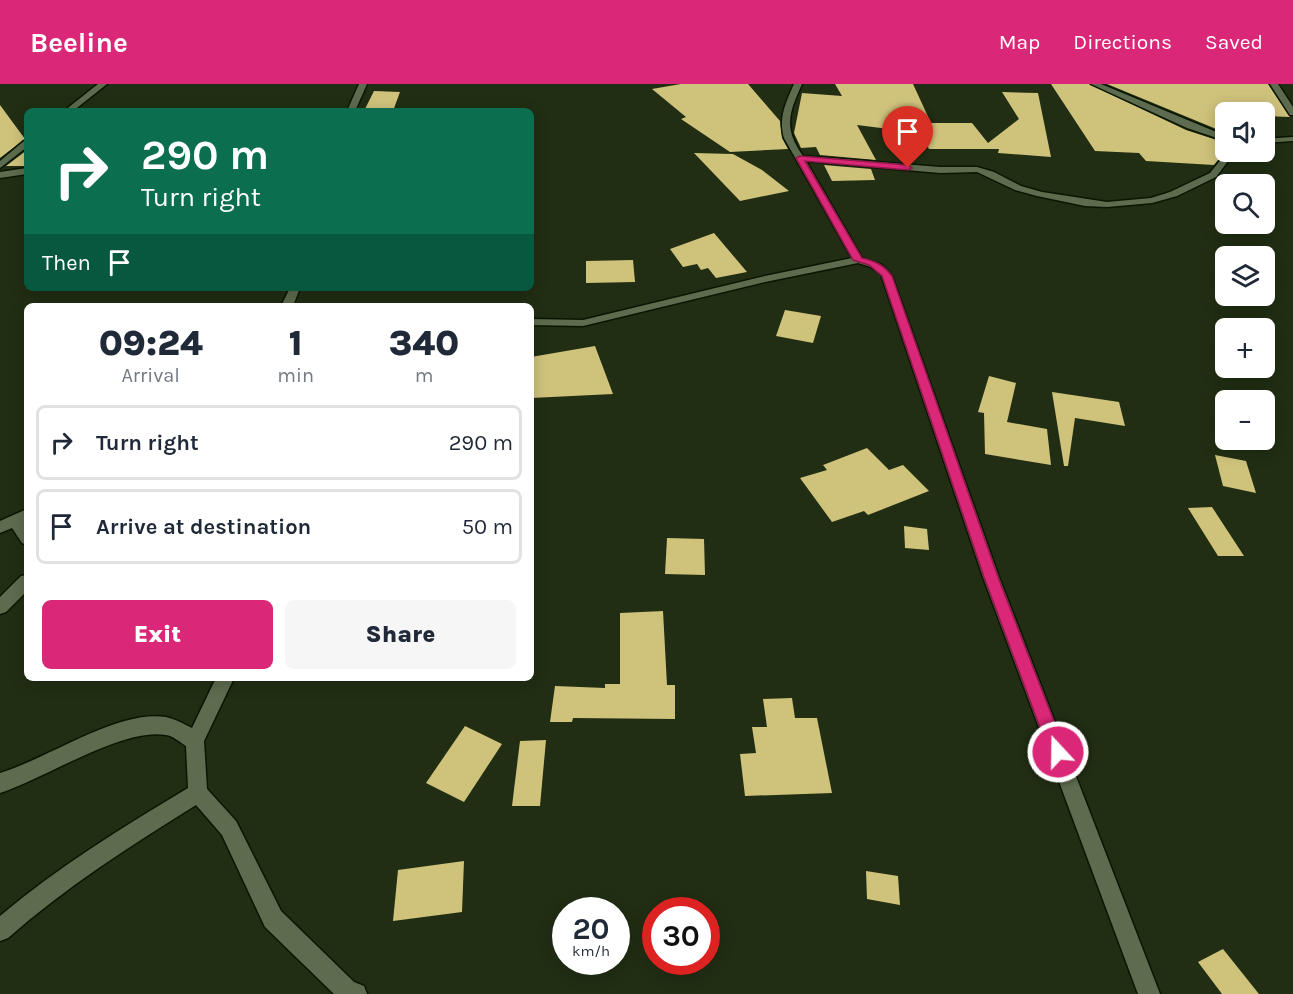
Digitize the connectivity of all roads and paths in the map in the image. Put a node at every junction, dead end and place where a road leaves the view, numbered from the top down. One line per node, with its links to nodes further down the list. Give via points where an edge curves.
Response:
1 (103, 84): 8 (street)
2 (363, 84): 9 (street)
3 (798, 84): 15 (street, via 784,114 784,125 789,143)
4 (1095, 84): 11 (street)
5 (1274, 84): 6 (street)
6 (1282, 98): 7 (street); 10 (street)
7 (1293, 99)
8 (72, 108)
9 (352, 108)
10 (1293, 113)
11 (1215, 135)
12 (1293, 140): 13 (street)
13 (1275, 141)
14 (24, 145): 17 (street)
15 (800, 158): 16 (street, via 940,170 976,169 1034,193 1099,205 1142,204 1181,192 1215,174); 20 (street)
16 (1224, 162)
17 (0, 165)
18 (24, 172): 19 (street)
19 (0, 176)
20 (858, 260): 21 (street, via 613,317 583,322); 32 (street, via 873,263 887,276 991,577)
21 (534, 322)
22 (21, 518): 23 (street)
23 (0, 527)
24 (24, 584): 25 (street)
25 (0, 607)
26 (224, 681): 27 (street)
27 (195, 741): 28 (street, via 177,730 149,725 111,736); 29 (street)
28 (0, 783)
29 (198, 793): 30 (street, via 81,868); 31 (street, via 229,828 273,919 346,990)
30 (0, 930)
31 (356, 994)
32 (1149, 994)

